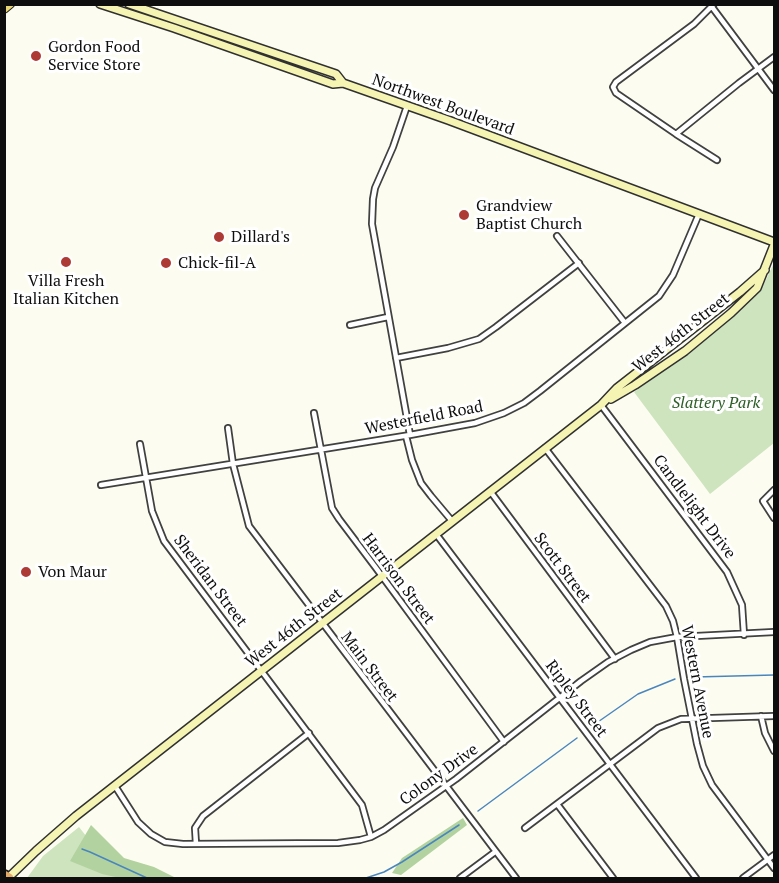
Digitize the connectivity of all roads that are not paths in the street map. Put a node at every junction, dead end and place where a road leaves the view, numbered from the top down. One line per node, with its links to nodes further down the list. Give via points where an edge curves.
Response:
1 (10, 4): 5 (main road)
2 (100, 4): 8 (street, Northwest Boulevard, via 333,84)
3 (129, 4): 8 (street, via 336,74)
4 (713, 6): 7 (street); 11 (street, via 613,87)
5 (4, 9)
6 (774, 57): 7 (street)
7 (758, 68): 9 (street); 11 (street)
8 (343, 83): 10 (street, Northwest Boulevard)
9 (774, 90)
10 (407, 106): 13 (street, Northwest Boulevard); 18 (street, via 373,199 373,235)
11 (676, 134): 12 (street)
12 (717, 159)
13 (699, 214): 15 (street, Northwest Boulevard); 19 (street, Westerfield Road, via 674,275 659,296)
14 (557, 236): 16 (street)
15 (774, 243): 17 (street, West 46th Street)
16 (579, 262): 19 (street); 21 (street, via 479,339)
17 (765, 270): 22 (street, West 46th Street); 22 (street, West 46th Street, via 757,288 724,319 635,385)
18 (388, 317): 20 (street); 21 (street)
19 (625, 323): 25 (street, Westerfield Road, via 524,403 475,423)
20 (350, 325)
21 (396, 358): 25 (street)
22 (601, 405): 27 (street, West 46th Street); 40 (street, Candlelight Drive, via 727,572 742,605)
23 (314, 413): 28 (street, Harrison Street)
24 (228, 428): 29 (street, Main Street)
25 (408, 435): 28 (street, Westerfield Road); 35 (street, via 422,483)
26 (140, 444): 30 (street, Sheridan Street)
27 (545, 448): 32 (street, West 46th Street); 41 (street, Western Avenue, via 666,606)
28 (320, 450): 29 (street, Westerfield Road); 37 (street, Harrison Street, via 333,508)
29 (233, 464): 30 (street, Westerfield Road); 38 (street, Main Street, via 249,526)
30 (146, 478): 31 (street, Westerfield Road); 43 (street, Sheridan Street, via 152,511 164,541)
31 (101, 485)
32 (490, 491): 35 (street, West 46th Street); 42 (street, Scott Street)
33 (773, 491): 34 (street, via 763,501)
34 (774, 518)
35 (452, 521): 36 (street, West 46th Street)
36 (436, 534): 37 (street, West 46th Street); 44 (street, Ripley Street)
37 (382, 576): 38 (street, West 46th Street); 49 (street, Harrison Street)
38 (322, 624): 43 (street, West 46th Street); 53 (street, Main Street)
39 (774, 632): 40 (street, Colony Drive)
40 (744, 635): 41 (street, Colony Drive)
41 (677, 638): 42 (street, Colony Drive, via 650,642); 47 (street, Western Avenue)
42 (615, 659): 44 (street, Colony Drive)
43 (261, 670): 48 (street, Sheridan Street); 52 (street, West 46th Street)
44 (560, 698): 49 (street, Colony Drive); 51 (street, Ripley Street)
45 (761, 716): 46 (street); 47 (street); 50 (street)
46 (774, 716)
47 (692, 718): 51 (street, via 658,728); 60 (street, Western Avenue, via 703,766 712,785)
48 (309, 733): 56 (street, Sheridan Street, via 362,805); 57 (street, via 203,816 195,828)
49 (504, 742): 53 (street, Colony Drive)
50 (774, 751)
51 (610, 764): 54 (street); 67 (street, Ripley Street)
52 (115, 786): 57 (street, Colony Drive, via 150,834 165,842); 63 (street, West 46th Street, via 56,833)
53 (445, 787): 56 (street, Colony Drive); 58 (street, Main Street)
54 (557, 804): 55 (street); 66 (street)
55 (525, 828)
56 (371, 837): 57 (street, Colony Drive, via 338,843)
57 (196, 844)
58 (495, 852): 64 (street); 65 (street, Main Street)
59 (774, 855): 60 (street)
60 (768, 860): 61 (street, Western Avenue); 68 (street)
61 (774, 868)
62 (4, 875): 63 (highway)
63 (9, 878)
64 (460, 879)
65 (516, 879)
66 (613, 879)
67 (696, 879)
68 (743, 879)

